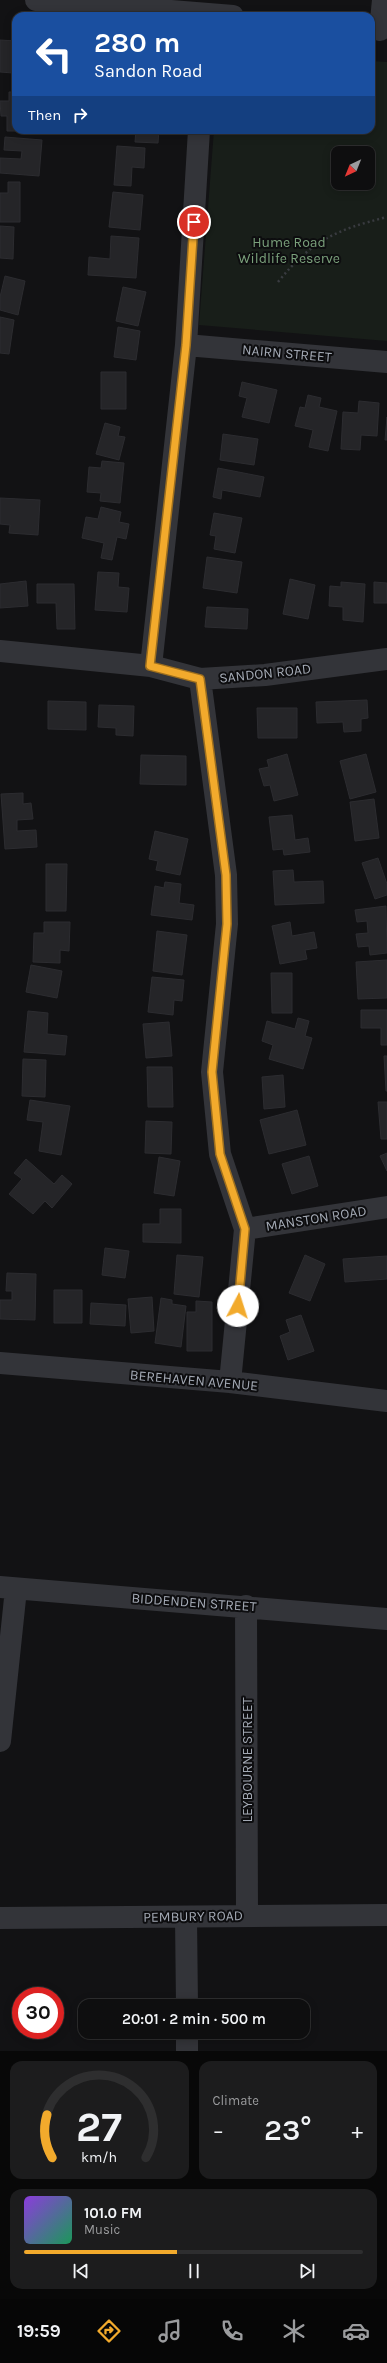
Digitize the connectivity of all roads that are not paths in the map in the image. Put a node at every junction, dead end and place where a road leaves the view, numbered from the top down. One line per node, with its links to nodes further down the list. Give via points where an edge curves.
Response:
1 (36, 0): 3 (street)
2 (383, 0): 5 (street)
3 (200, 10): 4 (street)
4 (211, 12)
5 (379, 30)
6 (199, 134): 7 (street)
7 (186, 345): 8 (street, NAIRN STREET); 11 (street)
8 (387, 362)
9 (0, 651): 11 (street, SANDON ROAD)
10 (387, 659): 12 (street, SANDON ROAD, via 264,676)
11 (150, 666): 12 (street, SANDON ROAD)
12 (200, 679): 14 (street, via 225,868 227,903 212,1072 220,1154)
13 (387, 1207): 14 (street, MANSTON ROAD)
14 (245, 1229): 16 (street)
15 (0, 1363): 16 (street, BEREHAVEN AVENUE)
16 (230, 1382): 17 (street, BEREHAVEN AVENUE)
17 (387, 1401)
18 (8, 1588): 19 (street, BIDDENDEN STREET); 21 (street)
19 (246, 1606): 20 (street, BIDDENDEN STREET); 22 (street, LEYBOURNE STREET)
20 (387, 1618)
21 (0, 1741)
22 (247, 1915): 23 (street, PEMBURY ROAD); 24 (street, PEMBURY ROAD)
23 (387, 1915)
24 (186, 1917): 25 (street, PEMBURY ROAD); 26 (street)
25 (0, 1918)
26 (187, 1999)
27 (187, 2039): 28 (street)
28 (187, 2051)

